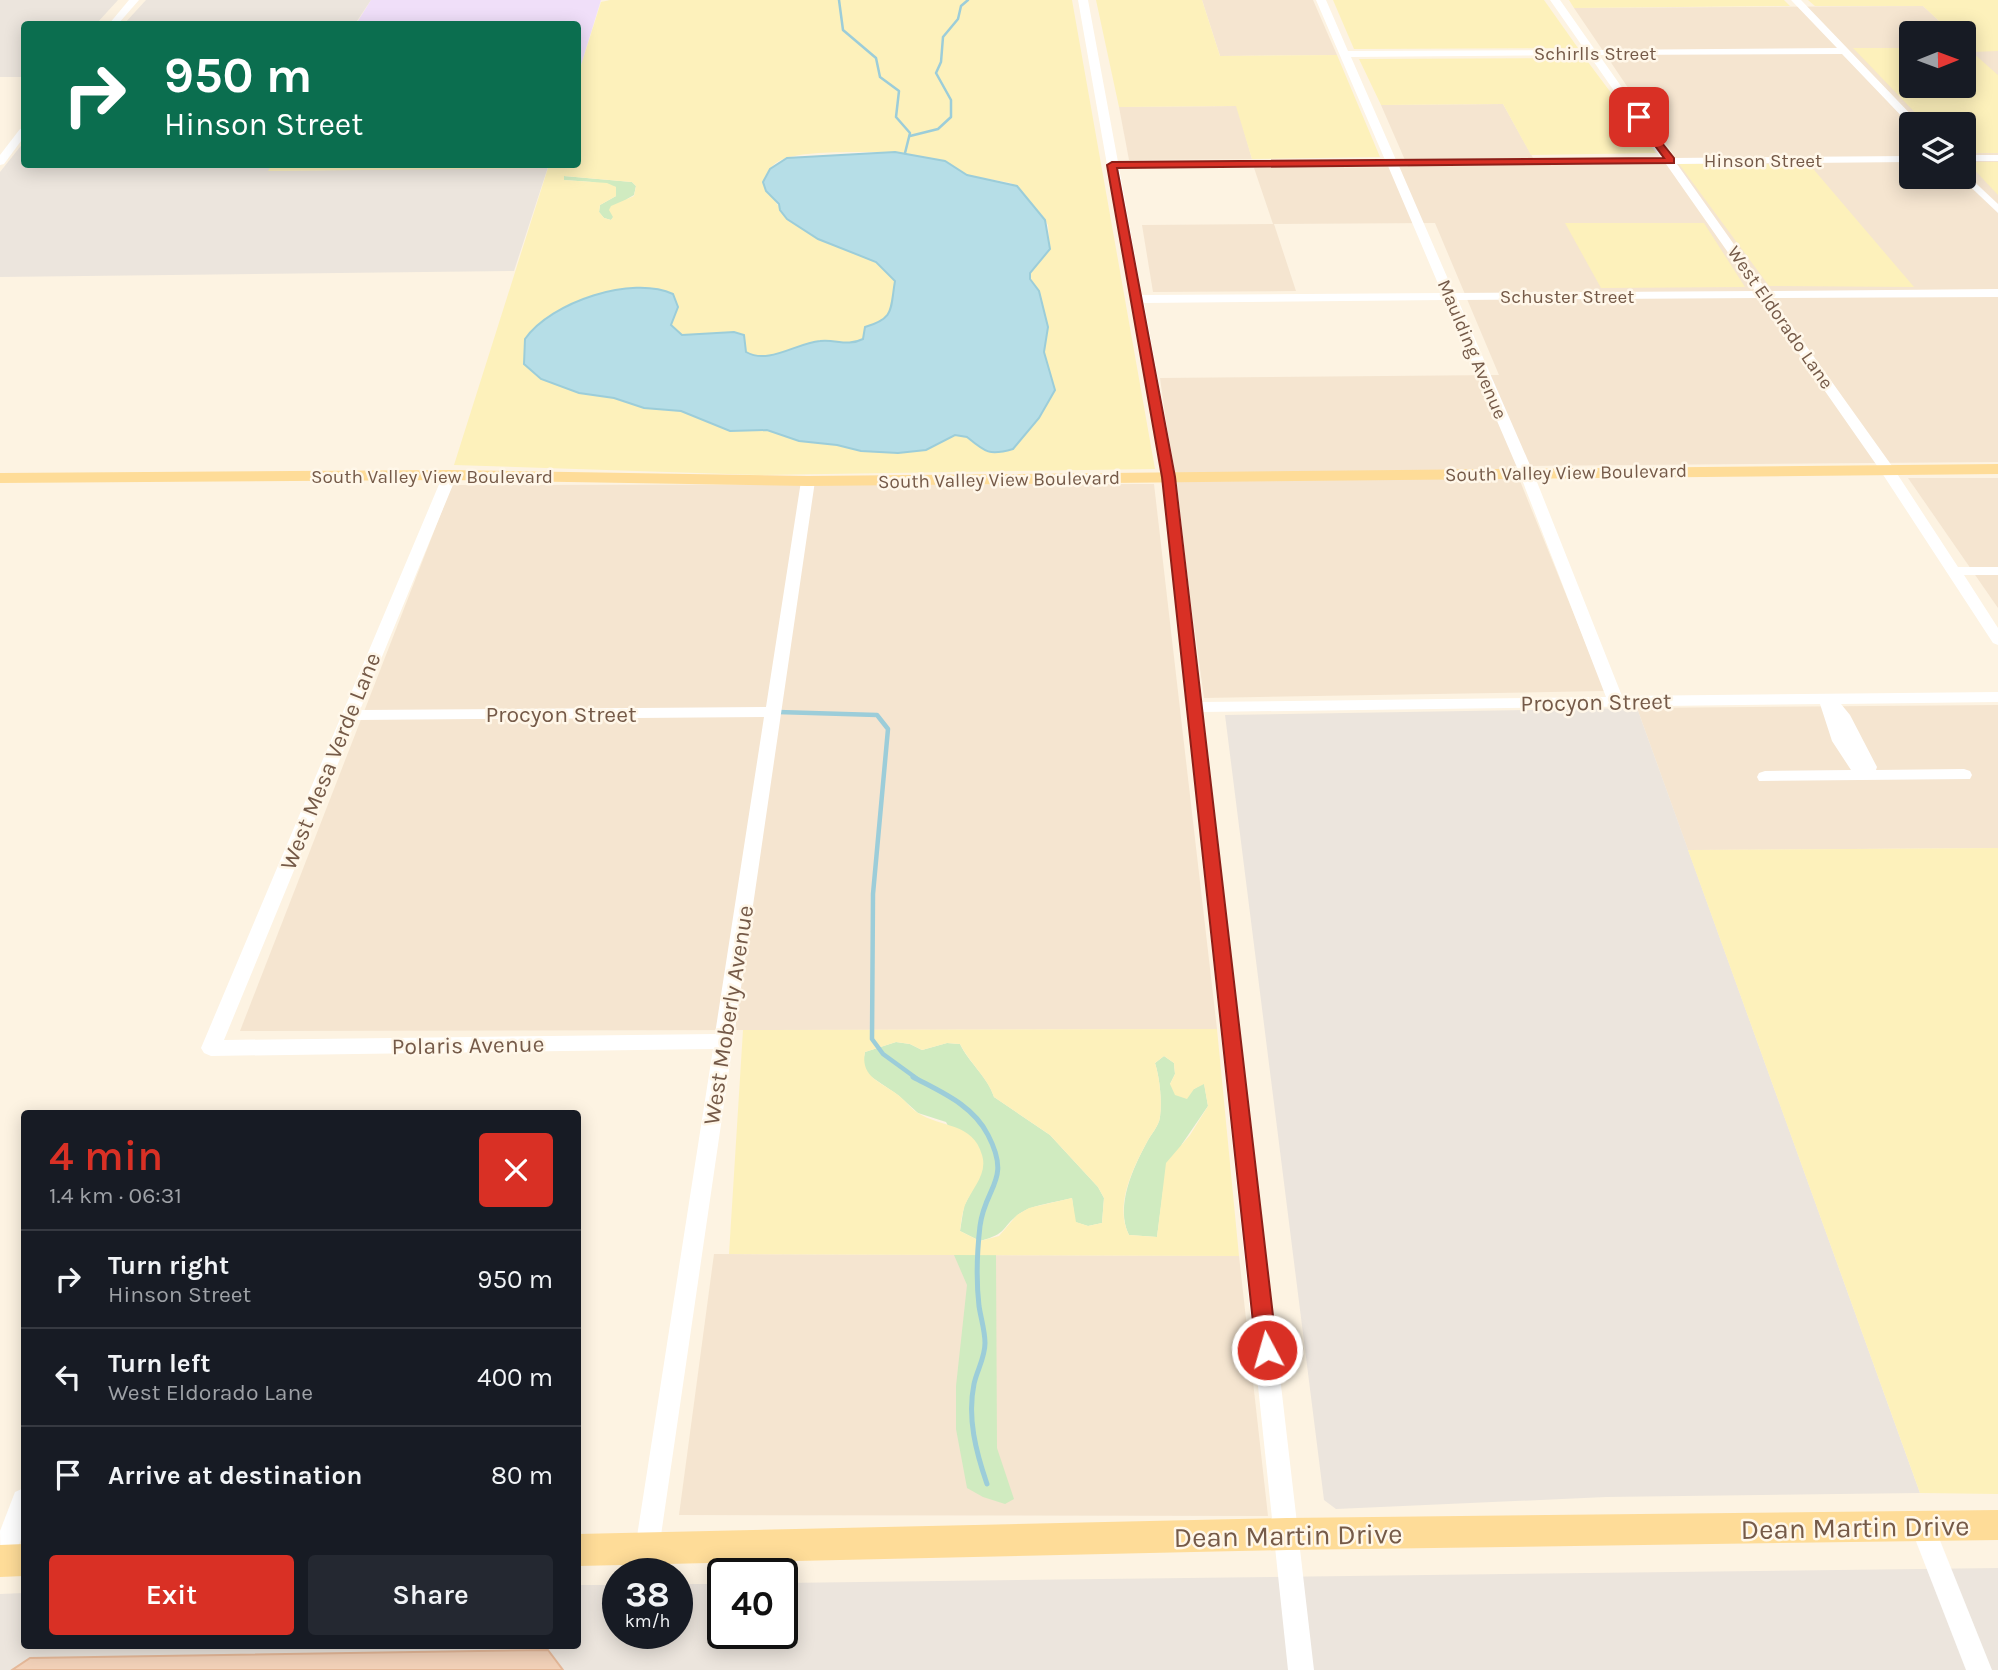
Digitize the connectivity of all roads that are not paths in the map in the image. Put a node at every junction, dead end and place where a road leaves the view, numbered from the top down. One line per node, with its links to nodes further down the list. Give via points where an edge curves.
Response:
1 (135, 0): 6 (street)
2 (1083, 0): 18 (street)
3 (1321, 0): 9 (street, Maulding Avenue)
4 (1555, 0): 8 (street, West Eldorado Lane)
5 (1796, 0): 7 (street)
6 (116, 21)
7 (1844, 51): 8 (street, Schirlls Street); 10 (street)
8 (1591, 53): 9 (street, Schirlls Street); 15 (street, West Eldorado Lane)
9 (1345, 54): 17 (street, Maulding Avenue)
10 (1903, 112)
11 (21, 135): 16 (street)
12 (1976, 158): 13 (street)
13 (1998, 158)
14 (1899, 159): 15 (street, Hinson Street)
15 (1671, 160): 17 (street, Hinson Street); 22 (street, West Eldorado Lane)
16 (0, 162)
17 (1392, 163): 18 (street, Hinson Street); 23 (street, Maulding Avenue)
18 (1112, 165): 24 (street)
19 (1976, 188): 20 (street)
20 (1998, 211)
21 (1998, 293): 22 (street, Schuster Street)
22 (1765, 295): 23 (street, Schuster Street); 25 (street, West Eldorado Lane)
23 (1450, 296): 24 (street, Schuster Street); 27 (street, Maulding Avenue)
24 (1136, 299): 29 (street)
25 (1887, 469): 26 (main road, South Valley View Boulevard); 27 (main road, South Valley View Boulevard); 33 (street, West Eldorado Lane)
26 (1998, 469)
27 (1526, 472): 29 (main road, South Valley View Boulevard); 38 (street, Maulding Avenue)
28 (450, 475): 30 (main road, South Valley View Boulevard); 31 (main road, South Valley View Boulevard); 41 (street, West Mesa Verde Lane)
29 (1168, 477): 31 (main road, South Valley View Boulevard); 39 (street)
30 (0, 478)
31 (808, 481): 40 (street, West Moberly Avenue)
32 (1998, 572): 33 (street)
33 (1957, 577): 34 (street); 35 (street, West Eldorado Lane)
34 (1998, 583)
35 (1998, 640)
36 (1998, 698): 37 (street, Procyon Street)
37 (1827, 700): 38 (street, Procyon Street); 43 (street, via 1828,715 1854,765)
38 (1616, 702): 39 (street, Procyon Street)
39 (1194, 707): 50 (street)
40 (774, 712): 41 (street, Procyon Street); 45 (street, West Moberly Avenue)
41 (349, 715): 46 (street, West Mesa Verde Lane)
42 (1964, 775): 43 (street)
43 (1866, 776): 44 (street)
44 (1765, 777)
45 (725, 1041): 46 (street, Polaris Avenue); 51 (street, West Moberly Avenue)
46 (211, 1048)
47 (21, 1508): 54 (street)
48 (1998, 1525): 49 (main road, Dean Martin Drive)
49 (1922, 1526): 50 (main road, Dean Martin Drive); 56 (street)
50 (1287, 1534): 51 (main road, Dean Martin Drive); 55 (street)
51 (647, 1549): 52 (main road, Dean Martin Drive)
52 (581, 1550)
53 (21, 1560): 54 (main road)
54 (0, 1561)
55 (1301, 1670)
56 (1979, 1670)

